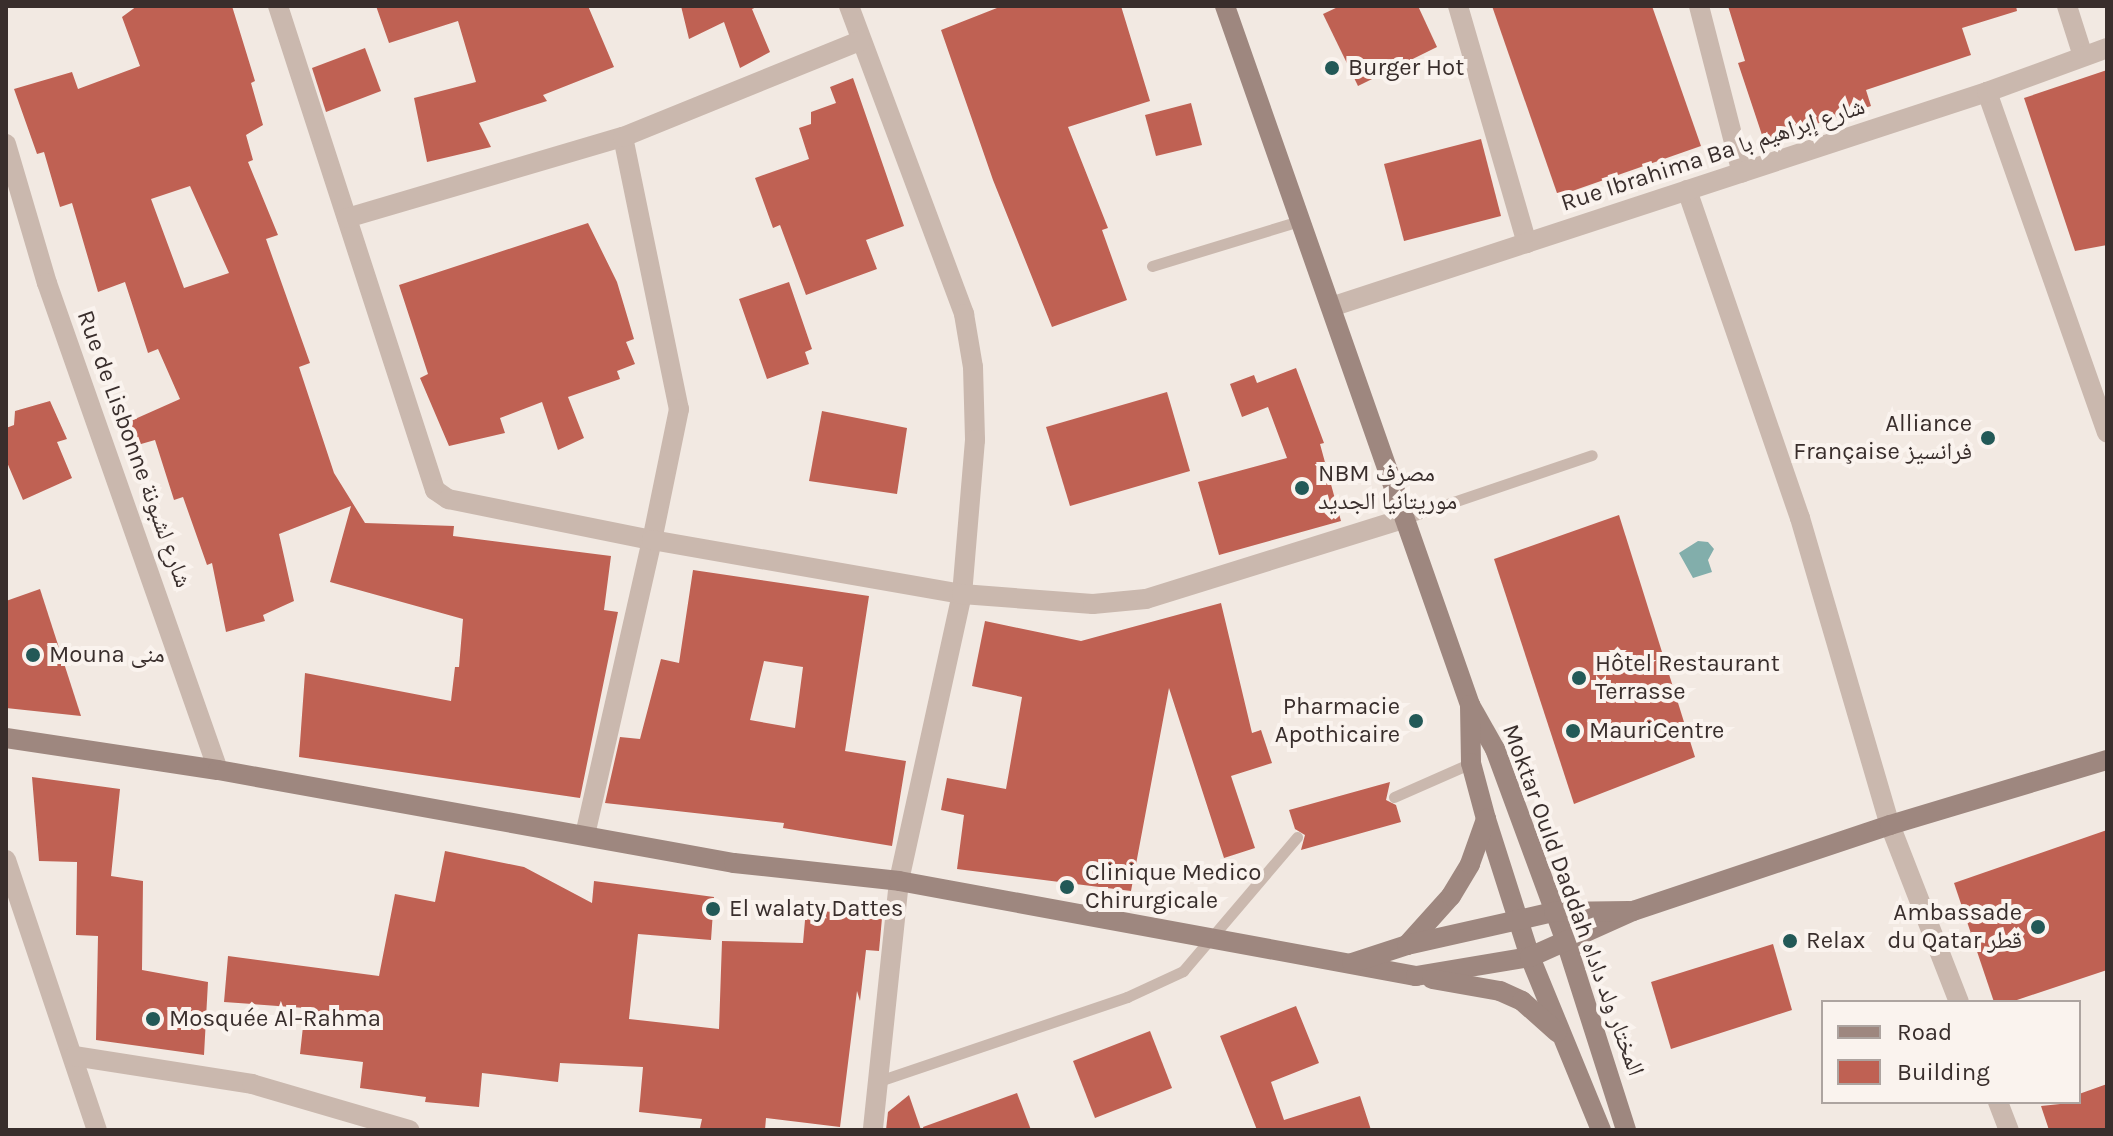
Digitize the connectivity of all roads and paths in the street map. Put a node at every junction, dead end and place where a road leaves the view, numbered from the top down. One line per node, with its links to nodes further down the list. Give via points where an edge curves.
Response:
1 (278, 6): 15 (street)
2 (849, 6): 7 (street)
3 (1225, 6): 16 (street)
4 (1458, 6): 17 (street)
5 (1699, 6): 13 (street)
6 (2067, 6): 9 (street)
7 (860, 41): 11 (street); 24 (street, via 964,314 973,367 975,440)
8 (2107, 48): 9 (street, Rue Ibrahima Ba شارع إبراهيم با)
9 (2083, 56): 10 (street, Rue Ibrahima Ba شارع إبراهيم با)
10 (1987, 92): 13 (street, Rue Ibrahima Ba شارع إبراهيم با); 20 (street)
11 (623, 137): 15 (street); 23 (street, via 679,409)
12 (6, 144): 29 (street, Rue de Lisbonne شارع لشبونة, via 47,283)
13 (1742, 173): 14 (street, Rue Ibrahima Ba شارع إبراهيم با)
14 (1687, 190): 17 (street, Rue Ibrahima Ba شارع إبراهيم با); 32 (street, via 1800,518)
15 (347, 218): 23 (street, via 435,490 448,499)
16 (1299, 221): 18 (lane); 19 (street)
17 (1527, 243): 19 (street, Rue Ibrahima Ba شارع إبراهيم با)
18 (1152, 266)
19 (1334, 306): 22 (street)
20 (2107, 433)
21 (1592, 455): 22 (lane)
22 (1406, 518): 24 (street, via 1146,599 1093,604); 25 (street)
23 (652, 540): 24 (street); 33 (street)
24 (962, 594): 36 (street)
25 (1470, 705): 28 (street, Moktar Ould Daddah المختار ولد داداه); 38 (street, Moktar Ould Daddah المختار ولد داداه, via 1495,749)
26 (7, 739): 29 (street)
27 (2107, 760): 32 (street)
28 (1471, 763): 30 (lane); 31 (street, Moktar Ould Daddah المختار ولد داداه)
29 (218, 770): 33 (street)
30 (1394, 797)
31 (1486, 819): 39 (street, Moktar Ould Daddah المختار ولد داداه); 41 (street, via 1470,864 1451,896)
32 (1890, 825): 37 (street); 46 (street)
33 (585, 834): 36 (street, via 734,863)
34 (1297, 837): 40 (lane)
35 (6, 860): 48 (street)
36 (899, 881): 40 (street); 49 (street)
37 (1633, 911): 38 (street); 42 (street)
38 (1554, 912): 39 (street); 42 (street, Moktar Ould Daddah المختار ولد داداه)
39 (1519, 921): 41 (street); 43 (street, Moktar Ould Daddah المختار ولد داداه)
40 (1213, 939): 44 (street); 49 (lane, via 1183,971 1127,997)
41 (1407, 945): 44 (street)
42 (1567, 945): 43 (street); 55 (street, Moktar Ould Daddah المختار ولد داداه)
43 (1530, 957): 45 (street); 47 (street, Moktar Ould Daddah المختار ولد داداه)
44 (1352, 963): 45 (street)
45 (1416, 976): 47 (street, via 1500,991 1522,1001)
46 (1958, 1000)
47 (1560, 1035): 54 (street, Moktar Ould Daddah المختار ولد داداه)
48 (74, 1056): 51 (street); 52 (street, via 252,1084)
49 (879, 1081): 53 (street)
50 (1999, 1104): 56 (street)
51 (97, 1130)
52 (409, 1130)
53 (873, 1130)
54 (1601, 1130)
55 (1626, 1130)
56 (2009, 1130)

